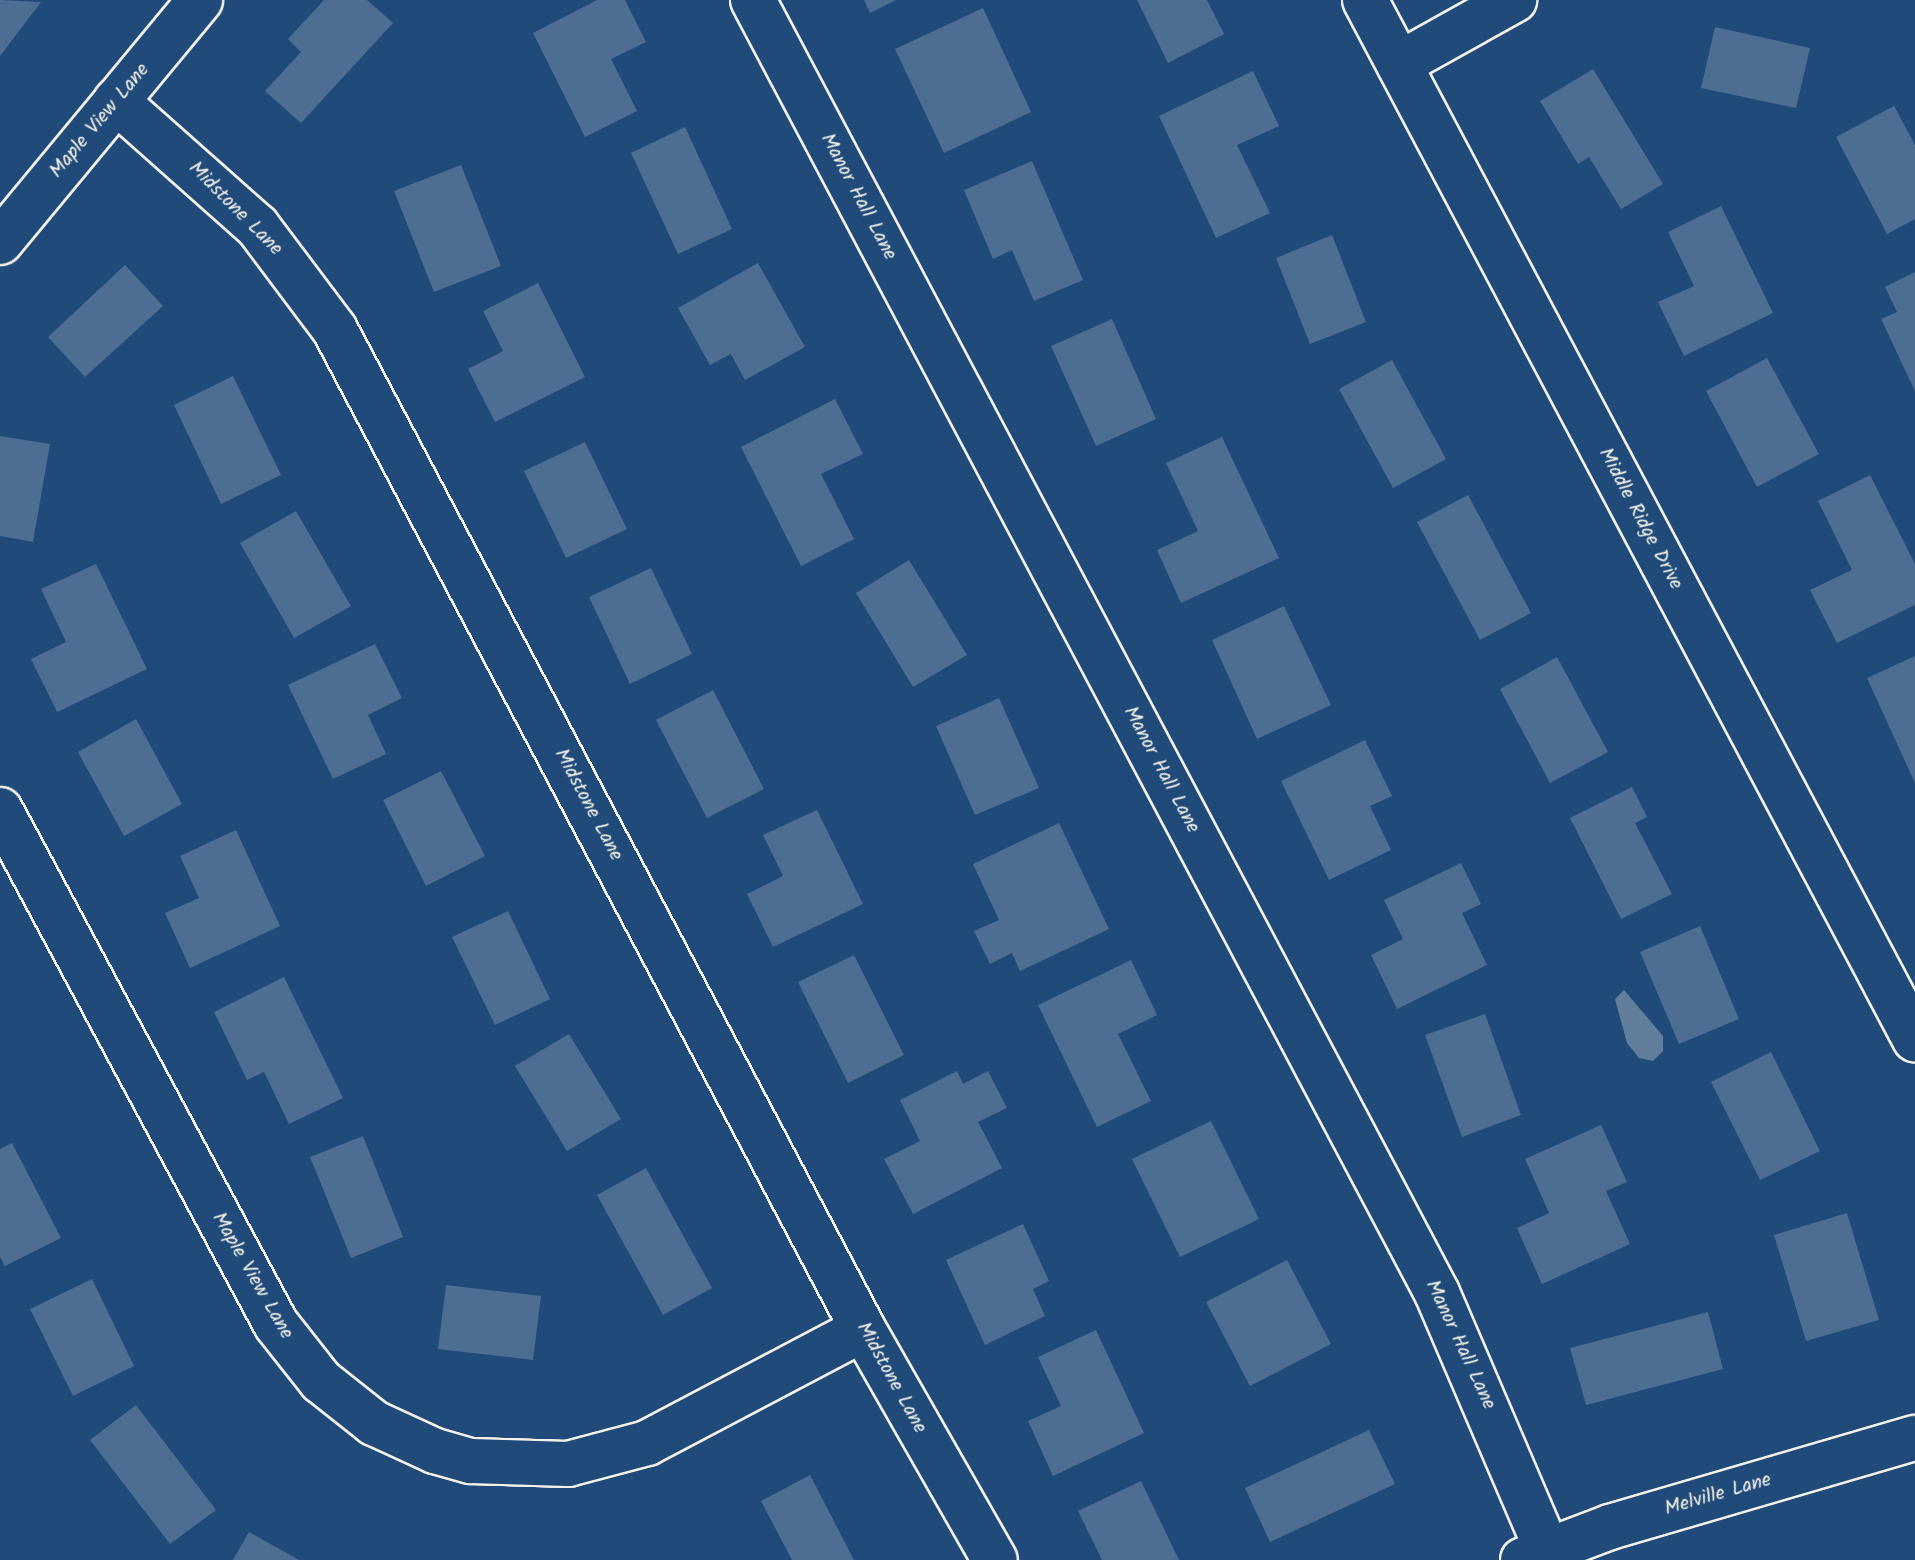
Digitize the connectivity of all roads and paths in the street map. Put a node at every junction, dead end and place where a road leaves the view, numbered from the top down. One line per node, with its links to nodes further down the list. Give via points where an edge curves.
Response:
1 (200, 0): 6 (street, Maple View Lane)
2 (753, 0): 12 (street, Manor Hall Lane, via 1437,1293)
3 (1365, 0): 5 (street, Middle Ridge Drive)
4 (1514, 0): 5 (street)
5 (1399, 64): 9 (street, Middle Ridge Drive)
6 (116, 101): 7 (street, Maple View Lane); 10 (street, Midstone Lane, via 257,226 335,330)
7 (0, 242)
8 (0, 810): 10 (street, Maple View Lane, via 276,1324 321,1381 374,1423 471,1461 568,1464 647,1443)
9 (1915, 1039)
10 (863, 1329): 13 (street, Midstone Lane)
11 (1915, 1438): 12 (street, Melville Lane, via 1610,1527)
12 (1535, 1555)
13 (995, 1560)

